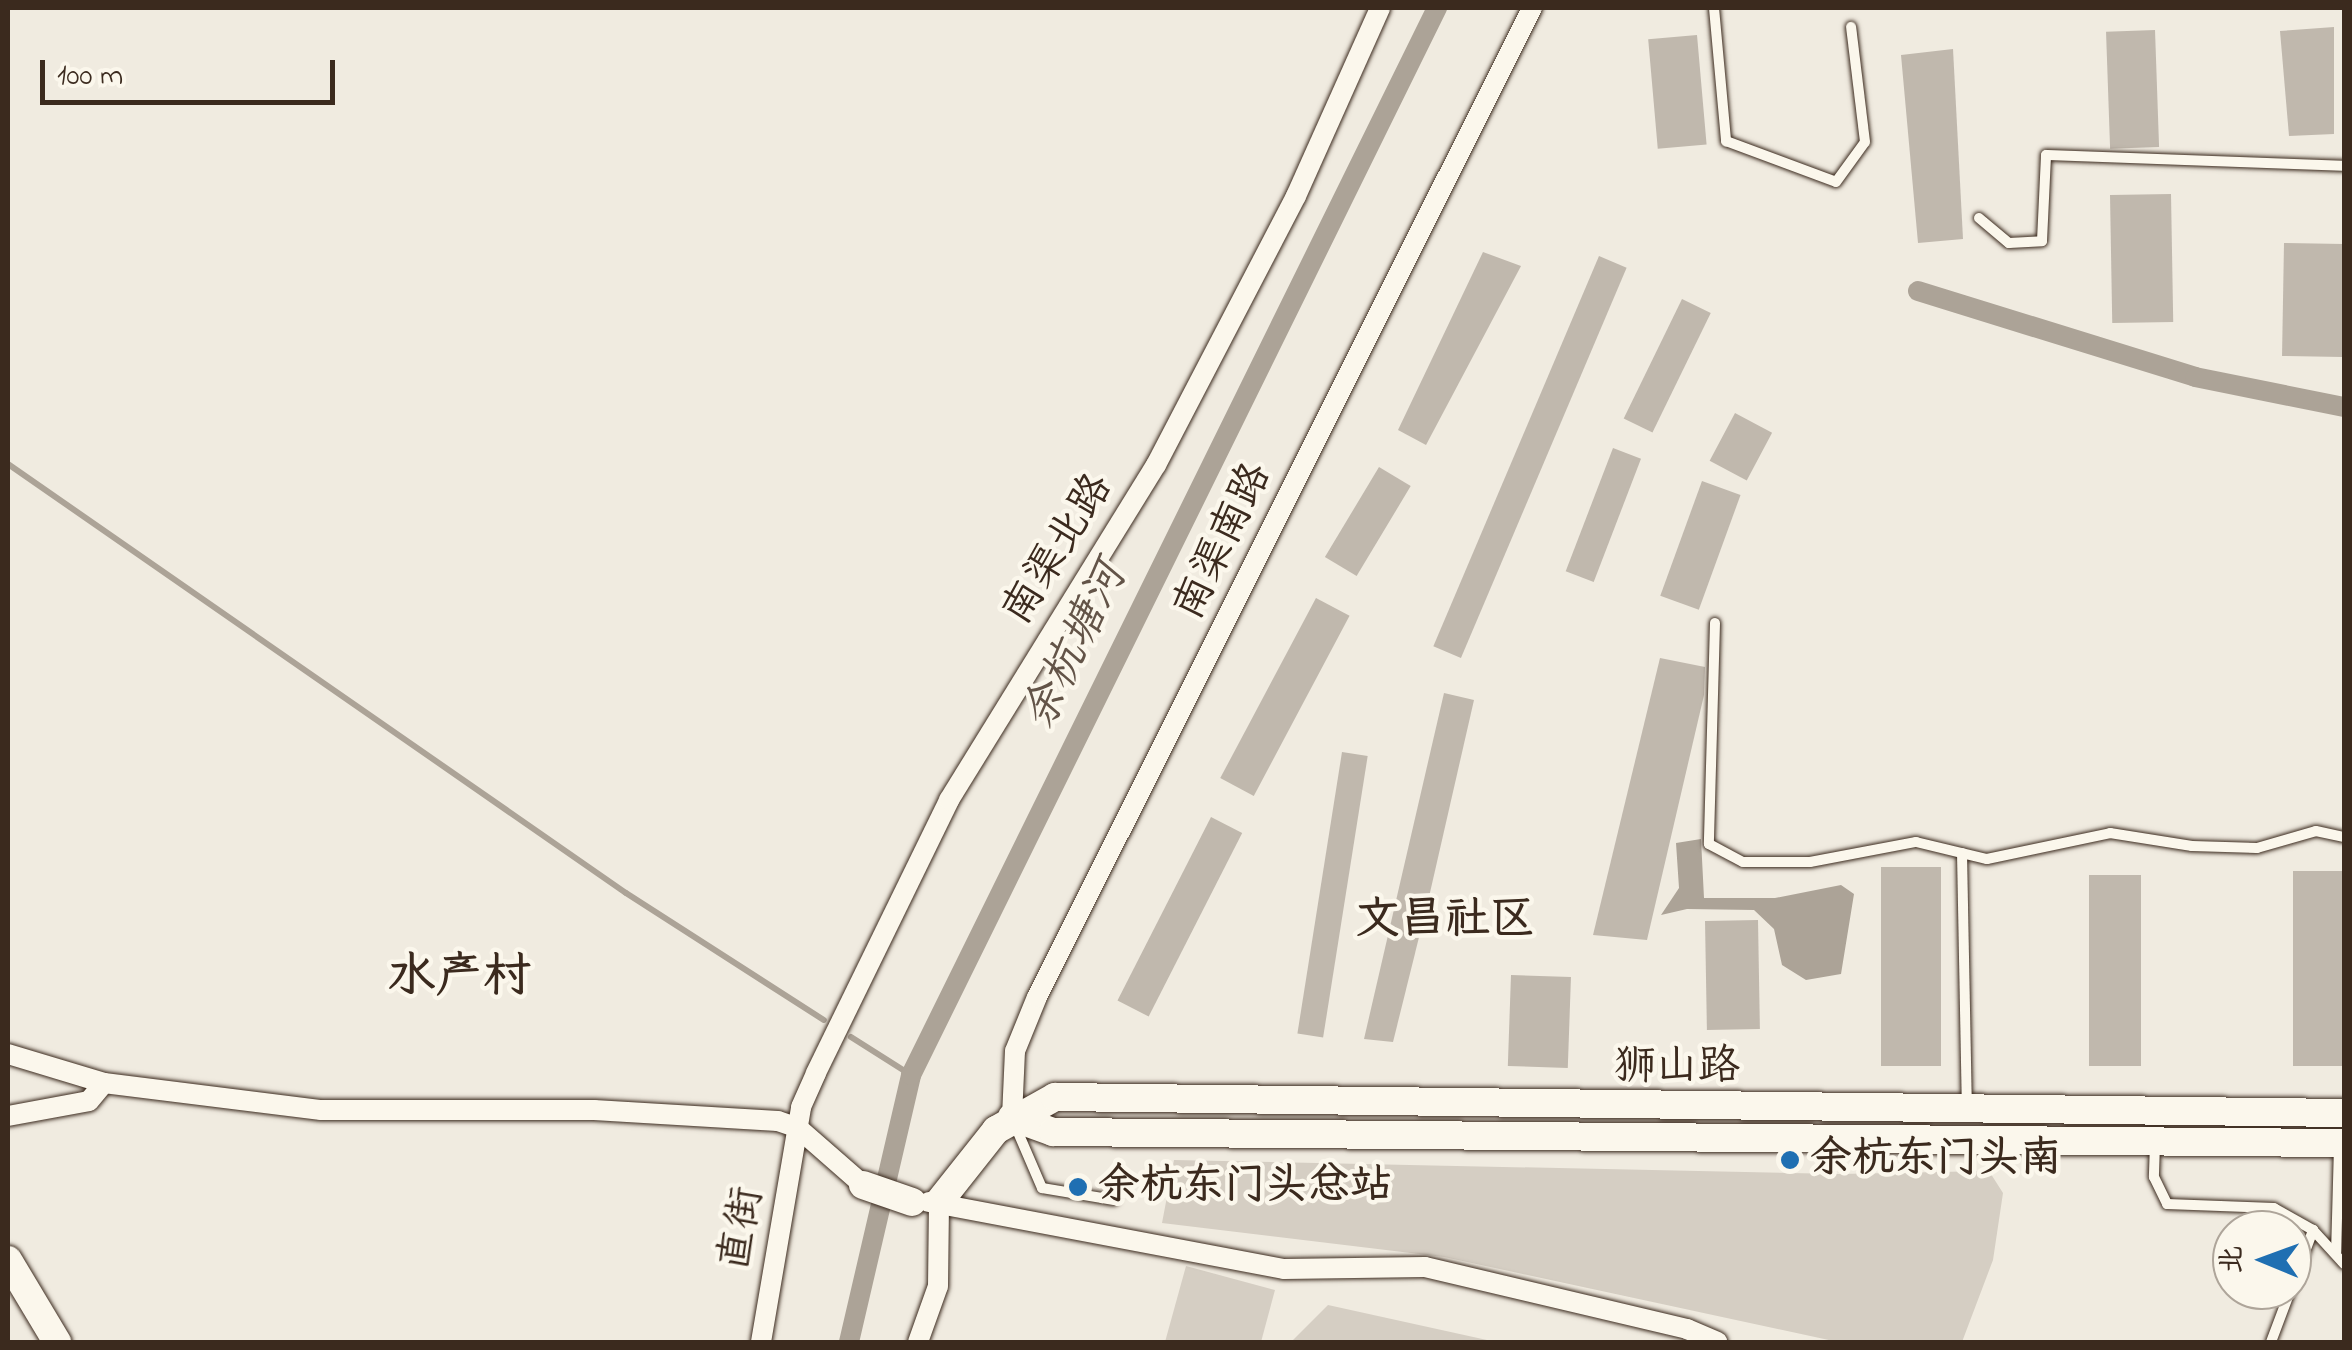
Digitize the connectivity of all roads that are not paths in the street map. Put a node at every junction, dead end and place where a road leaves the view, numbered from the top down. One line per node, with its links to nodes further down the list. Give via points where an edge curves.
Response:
1 (1380, 8): 16 (street, 南渠北路, via 1296,196 1156,464 950,800 816,1072)
2 (1532, 8): 15 (street, 南渠南路, via 1030,1010 1015,1050)
3 (1714, 8): 4 (lane, via 1726,141 1836,182 1865,142)
4 (1852, 27)
5 (2344, 166): 6 (lane, via 2046,156 2042,241 2009,243)
6 (1979, 218)
7 (1715, 623): 9 (lane, via 1709,844 1743,862 1810,862 1916,842)
8 (2344, 837): 9 (lane, via 2316,831 2257,848 2192,846 2110,832 1987,859)
9 (1962, 853): 12 (lane)
10 (8, 1054): 11 (street)
11 (104, 1083): 14 (street, via 88,1101); 16 (street, via 322,1110 594,1110 778,1121)
12 (1968, 1110): 13 (main road, 狮山路); 15 (main road, 狮山路, via 1055,1097)
13 (2344, 1113)
14 (8, 1116)
15 (1012, 1116): 18 (main road, 狮山路, via 1053,1132); 20 (lane, via 1042,1188); 21 (main road, 狮山路)
16 (798, 1128): 19 (street); 27 (street, 直街)
17 (2342, 1142): 18 (main road, 狮山路); 23 (lane)
18 (2155, 1143): 22 (lane, via 2154,1177 2167,1204 2274,1208)
19 (863, 1185): 21 (main road)
20 (1114, 1200)
21 (925, 1202): 28 (street, via 938,1286); 29 (street, via 1284,1269 1425,1268 1687,1329)
22 (2313, 1230): 23 (lane); 30 (lane)
23 (2336, 1255): 25 (lane)
24 (8, 1260): 26 (main road)
25 (2344, 1264)
26 (57, 1342)
27 (761, 1342)
28 (918, 1342)
29 (1717, 1342)
30 (2271, 1342)

